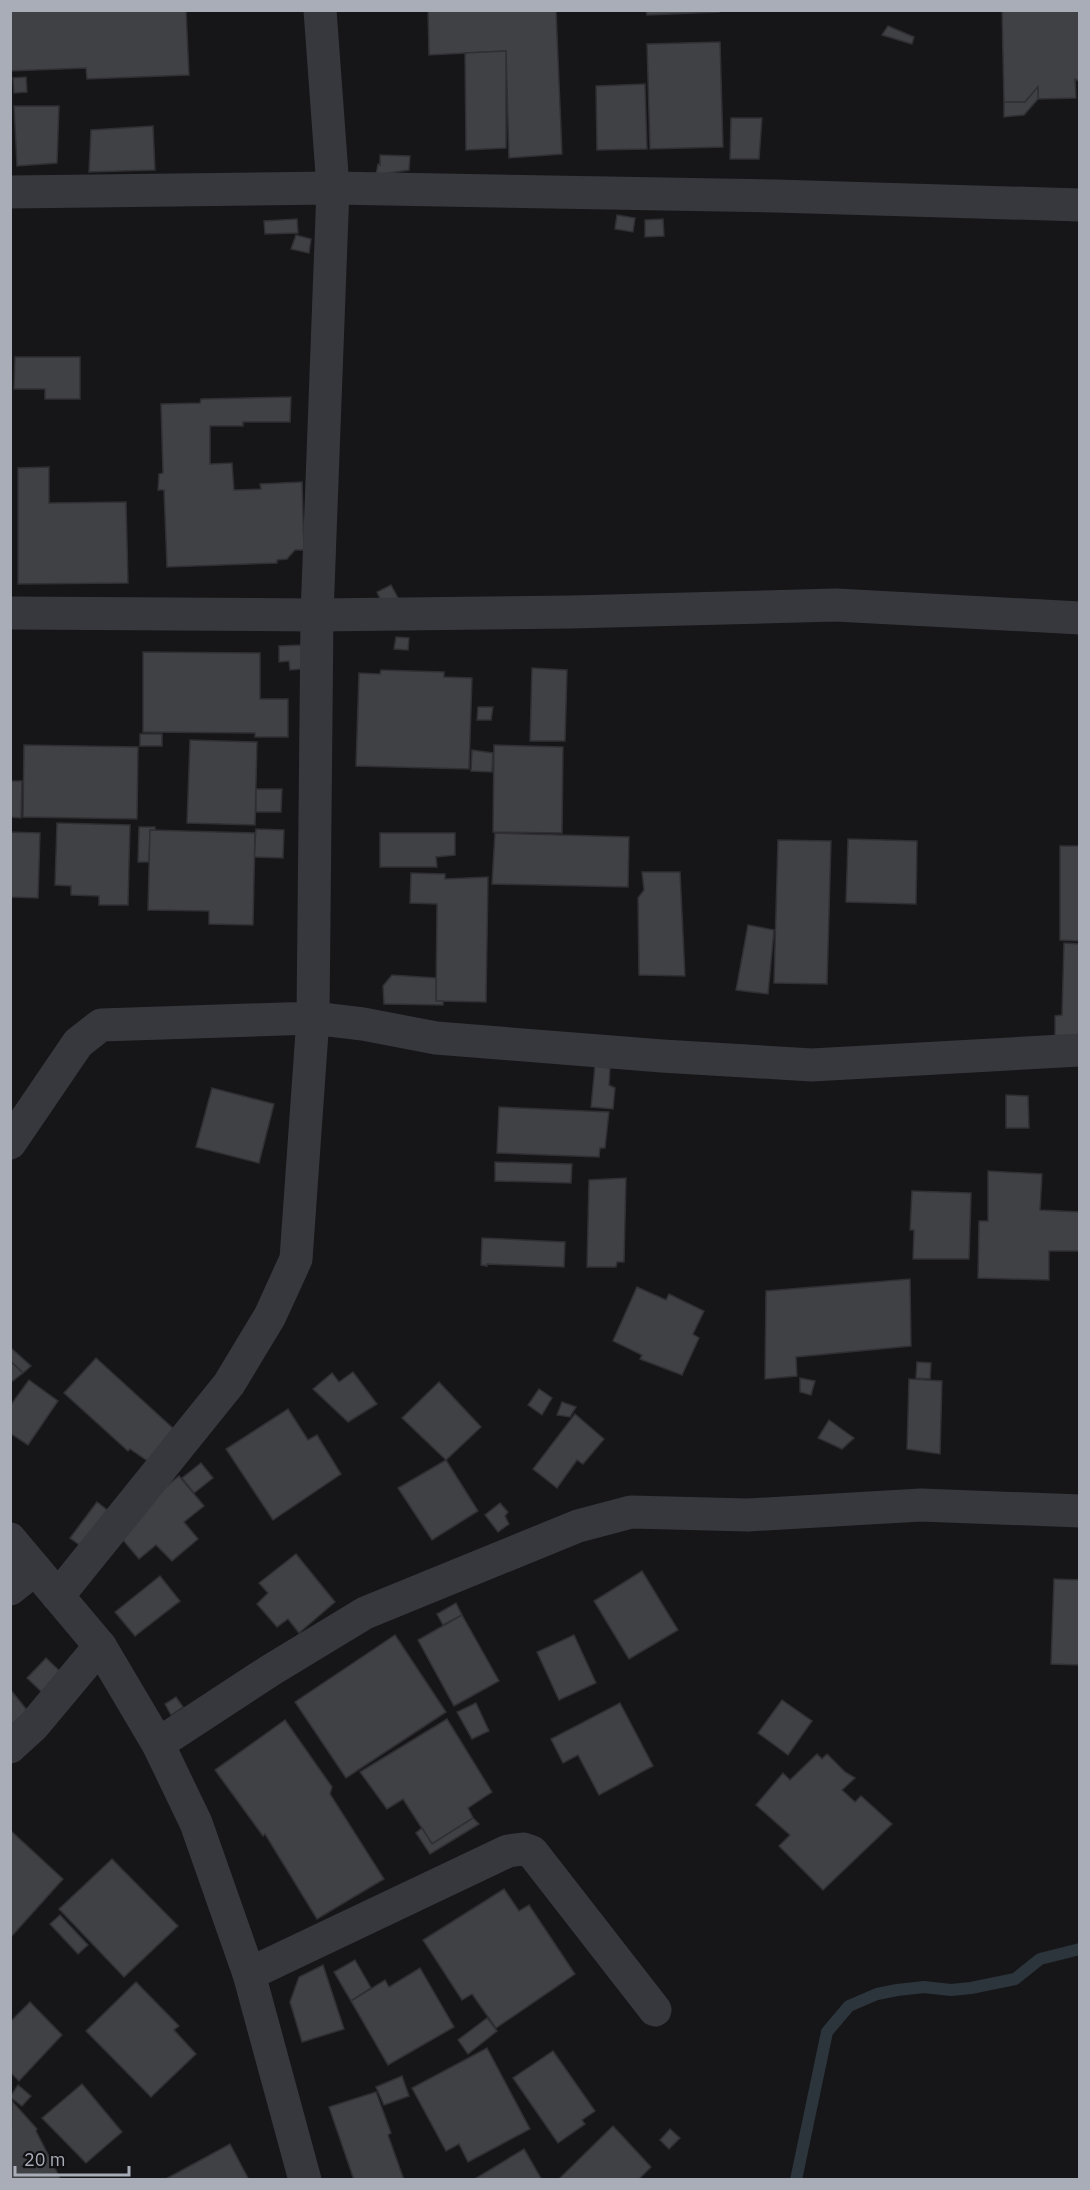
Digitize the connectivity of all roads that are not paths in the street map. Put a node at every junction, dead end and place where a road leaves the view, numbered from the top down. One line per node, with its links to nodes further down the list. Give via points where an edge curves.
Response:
1 (320, 10): 2 (street)
2 (333, 188): 3 (street); 4 (street); 6 (street)
3 (10, 192)
4 (1080, 205)
5 (10, 614): 6 (street)
6 (316, 615): 7 (street, via 836,604); 8 (street)
7 (1080, 618)
8 (313, 1018): 9 (street, via 436,1038 812,1065); 10 (street, via 100,1025 78,1043); 15 (street, via 296,1258 270,1316 229,1384)
9 (1080, 1050)
10 (10, 1143)
11 (1080, 1511): 17 (street, via 921,1505 748,1515 631,1512 578,1526 365,1614)
12 (10, 1539): 13 (street)
13 (35, 1569): 14 (street); 15 (street)
14 (10, 1589)
15 (58, 1596): 16 (street)
16 (99, 1646): 17 (street); 18 (street, via 34,1725)
17 (158, 1744): 19 (street, via 196,1823)
18 (10, 1747)
19 (249, 1974): 20 (street, via 508,1851 523,1848 532,1852); 21 (street)
20 (655, 2010)
21 (305, 2180)

